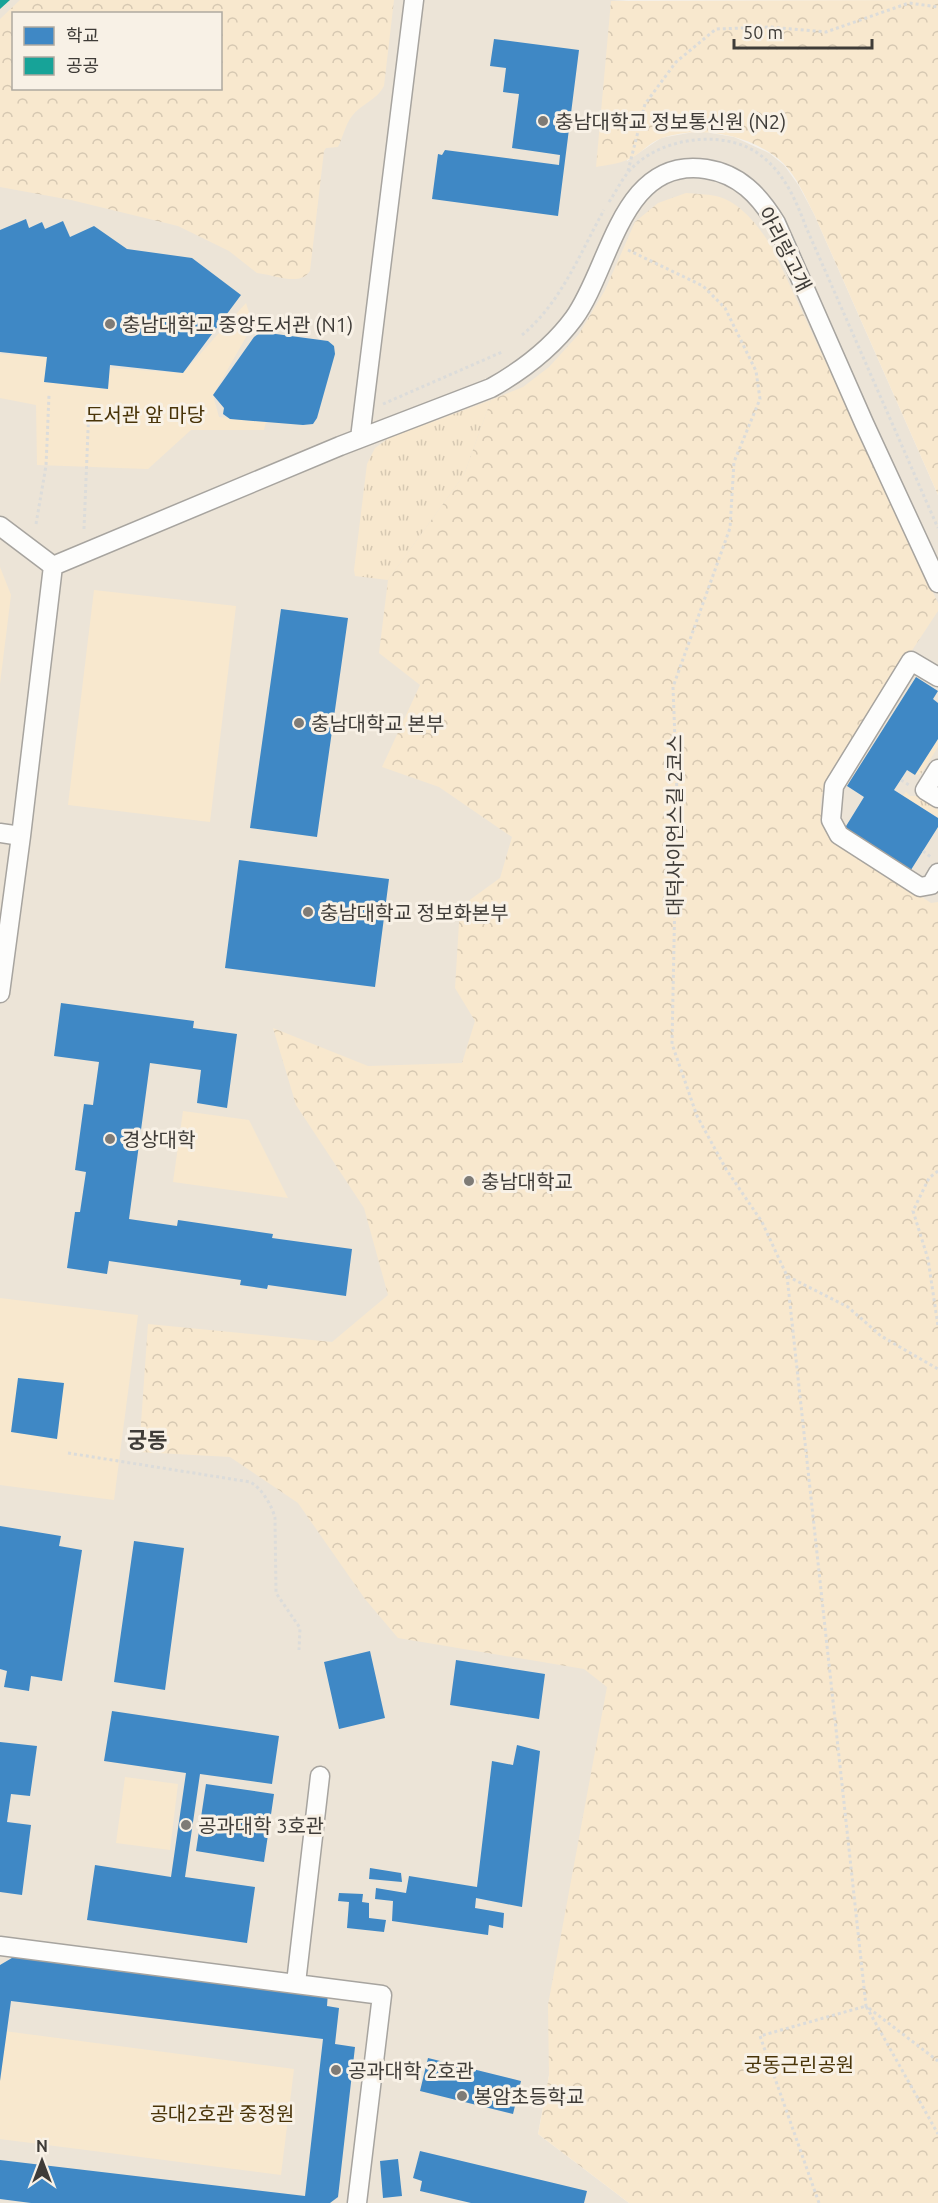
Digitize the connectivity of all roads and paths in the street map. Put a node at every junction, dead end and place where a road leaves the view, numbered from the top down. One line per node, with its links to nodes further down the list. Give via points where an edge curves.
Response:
1 (414, 0): 10 (street)
2 (938, 7): 3 (path, via 909,3 826,32 770,27 716,29 676,62 645,104)
3 (627, 173): 5 (path, via 553,302); 13 (path, via 667,145 700,138 726,141 755,152 776,171 795,196)
4 (624, 247): 29 (path, 대덕사이언스길 2코스, via 703,286 725,308 756,371 760,399 734,462 730,528 673,687 677,793 672,1044 697,1116 762,1222)
5 (522, 335)
6 (501, 352): 9 (path)
7 (49, 394): 11 (path, via 46,466)
8 (89, 406): 14 (path)
9 (376, 407)
10 (360, 438): 15 (street, 아리랑고개); 16 (street, 아리랑고개, via 491,388 520,371 565,329 585,300 626,211 644,187 663,175 687,169 728,174 750,189 785,240)
11 (36, 524)
12 (0, 526): 15 (street)
13 (938, 528)
14 (84, 529)
15 (53, 566): 23 (street)
16 (938, 583)
17 (938, 677): 26 (street, via 911,661 834,786 831,820 839,835 920,887 931,885)
18 (938, 769): 21 (street, via 925,790)
19 (901, 780): 20 (path)
20 (910, 786)
21 (938, 798)
22 (0, 833): 23 (street)
23 (21, 836): 27 (street)
24 (923, 851): 25 (path)
25 (928, 855)
26 (938, 873)
27 (0, 993)
28 (938, 1171): 30 (path, via 929,1178 914,1211 928,1259)
29 (787, 1276): 31 (path, via 848,1307 881,1336); 37 (path, 대덕사이언스길 2코스)
30 (938, 1326)
31 (938, 1369)
32 (68, 1454): 33 (path, via 256,1485 275,1518 276,1593 300,1628)
33 (299, 1650)
34 (320, 1776): 36 (street)
35 (0, 1946): 36 (street)
36 (296, 1983): 40 (street, via 382,1995)
37 (866, 2006): 38 (path); 39 (path); 41 (path, via 760,2036)
38 (938, 2061)
39 (938, 2133)
40 (357, 2203)
41 (819, 2203)

